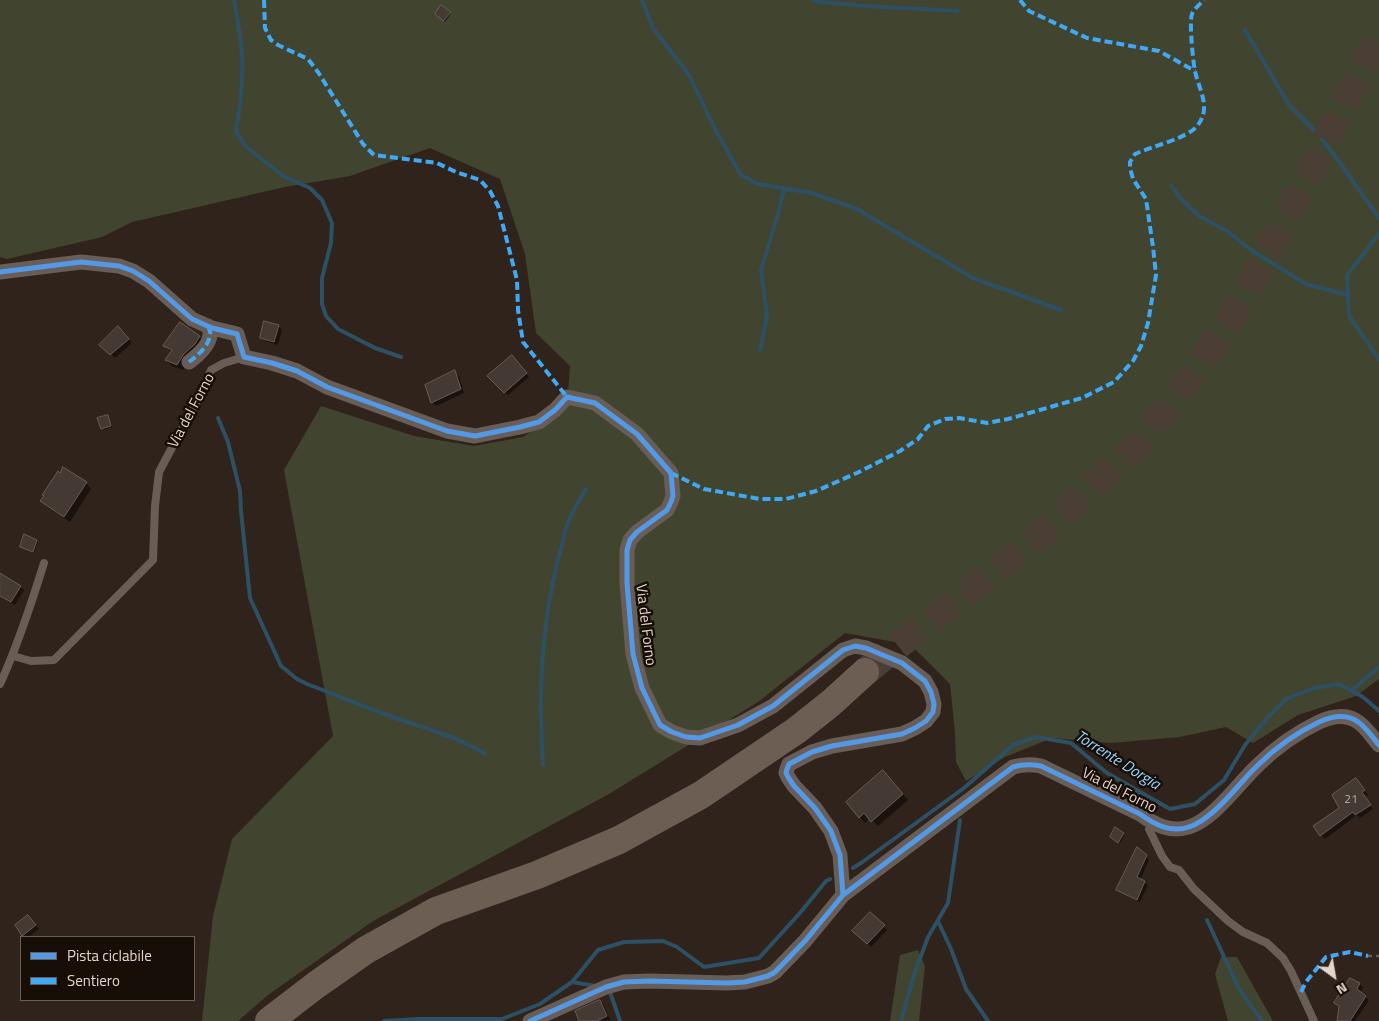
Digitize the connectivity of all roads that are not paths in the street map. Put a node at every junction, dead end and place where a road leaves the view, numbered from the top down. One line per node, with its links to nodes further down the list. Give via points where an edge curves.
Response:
1 (0, 272): 2 (street, via 81,262 120,266 149,280 192,319)
2 (208, 326): 3 (street, via 237,334); 4 (street, via 210,335 204,349)
3 (244, 357): 6 (lane, Via del Forno, via 211,370 159,472 153,560 54,660 32,662); 11 (street, Via del Forno, via 297,371 327,387 447,431 475,436 539,422 567,397 595,403 637,434 671,473 673,496 667,510 630,540 627,583 634,654 642,688 660,725 672,732 700,738 738,725 774,706 843,650 855,646 902,663 925,681 934,704 926,721 916,728 902,734 812,752 789,764 787,769 788,777 831,831 840,855)
4 (189, 362)
5 (44, 563): 6 (lane)
6 (13, 656): 8 (lane)
7 (865, 672): 12 (highway, via 797,730 701,795 618,840 537,875 436,911 366,950)
8 (0, 684)
9 (1379, 745): 10 (street, Via del Forno, via 1356,720 1345,716 1328,718 1295,734 1200,822 1179,829)
10 (1153, 823): 11 (street, Via del Forno, via 1041,766 1022,764 1013,767); 14 (lane, Via del Forno, via 1149,830 1170,867 1178,870 1228,921 1267,943 1283,958)
11 (843, 895): 13 (street, Via del Forno, via 805,941 768,976 727,983 624,982)
12 (269, 1021)
13 (530, 1021)
14 (1314, 1021)

